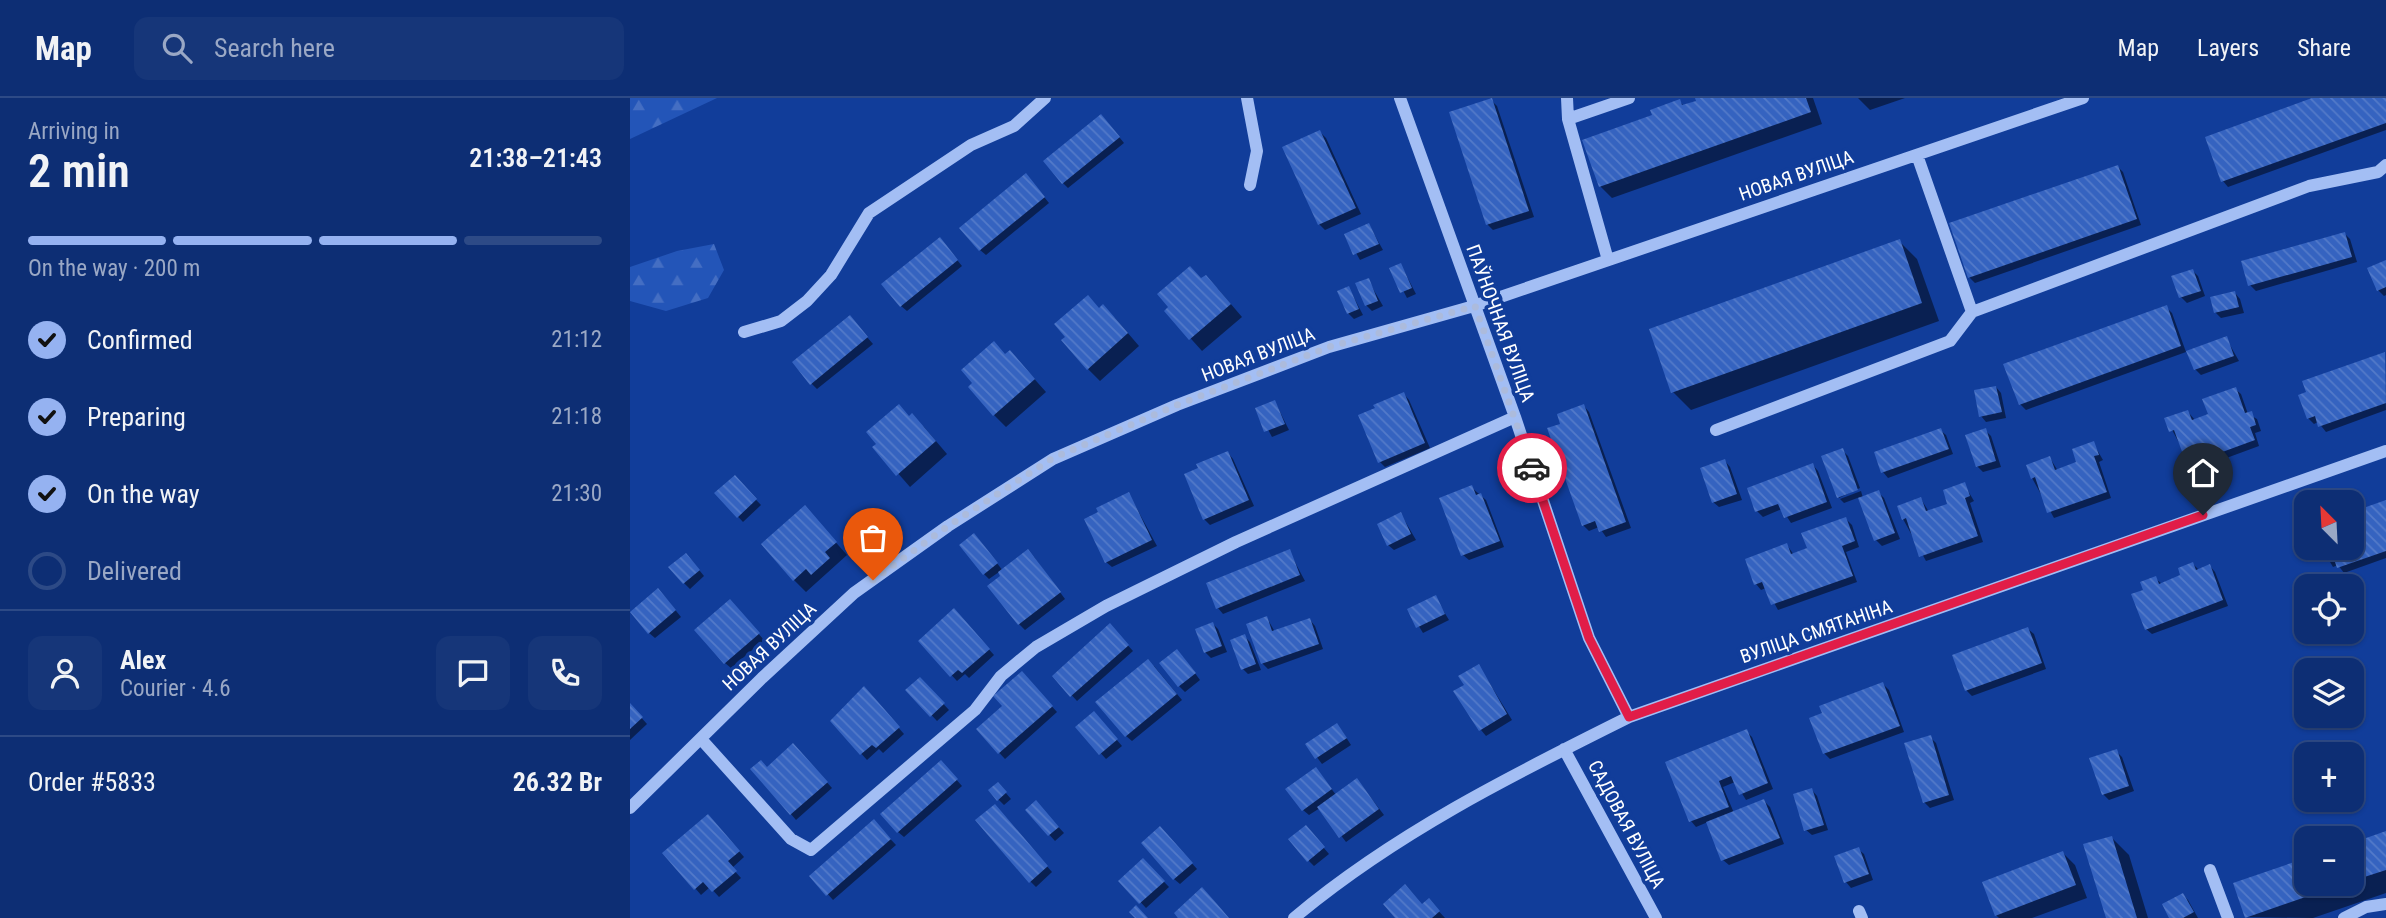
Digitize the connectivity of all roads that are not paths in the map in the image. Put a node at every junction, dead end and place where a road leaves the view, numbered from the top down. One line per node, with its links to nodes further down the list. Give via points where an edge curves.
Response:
1 (1045, 98): 14 (street, via 1014,125 971,145 869,213 831,275 807,301 781,321)
2 (1247, 98): 10 (street, via 1257,151)
3 (1400, 98): 12 (street, ПАЎНОЧНАЯ ВУЛІЦА)
4 (1567, 98): 7 (street)
5 (1629, 98): 7 (street)
6 (2083, 98): 8 (street, НОВАЯ ВУЛІЦА)
7 (1568, 119): 11 (street)
8 (1917, 155): 11 (street, НОВАЯ ВУЛІЦА); 13 (street)
9 (2386, 165): 13 (street, via 2378,172 2309,186)
10 (1250, 185)
11 (1608, 260): 12 (street, НОВАЯ ВУЛІЦА)
12 (1475, 306): 15 (street, ПАЎНОЧНАЯ ВУЛІЦА); 19 (street, НОВАЯ ВУЛІЦА, via 1329,347 1053,458 854,593)
13 (1972, 312): 16 (street, via 1950,341)
14 (744, 332)
15 (1514, 417): 18 (street, ПАЎНОЧНАЯ ВУЛІЦА, via 1589,638); 19 (street, via 1236,542 1106,606 1036,647 1001,676 975,710 811,850 791,839)
16 (1716, 430)
17 (2386, 451): 18 (street, ВУЛІЦА СМЯТАНІНА)
18 (1629, 717): 20 (street, ВУЛІЦА СМЯТАНІНА)
19 (702, 739): 21 (street, НОВАЯ ВУЛІЦА)
20 (1564, 749): 24 (street, ВУЛІЦА СМЯТАНІНА, via 1372,856); 25 (street, САДОВАЯ ВУЛІЦА)
21 (630, 808)
22 (2210, 870): 26 (street)
23 (2386, 904): 27 (street)
24 (1294, 918)
25 (1656, 918)
26 (2228, 918)
27 (2344, 918)

